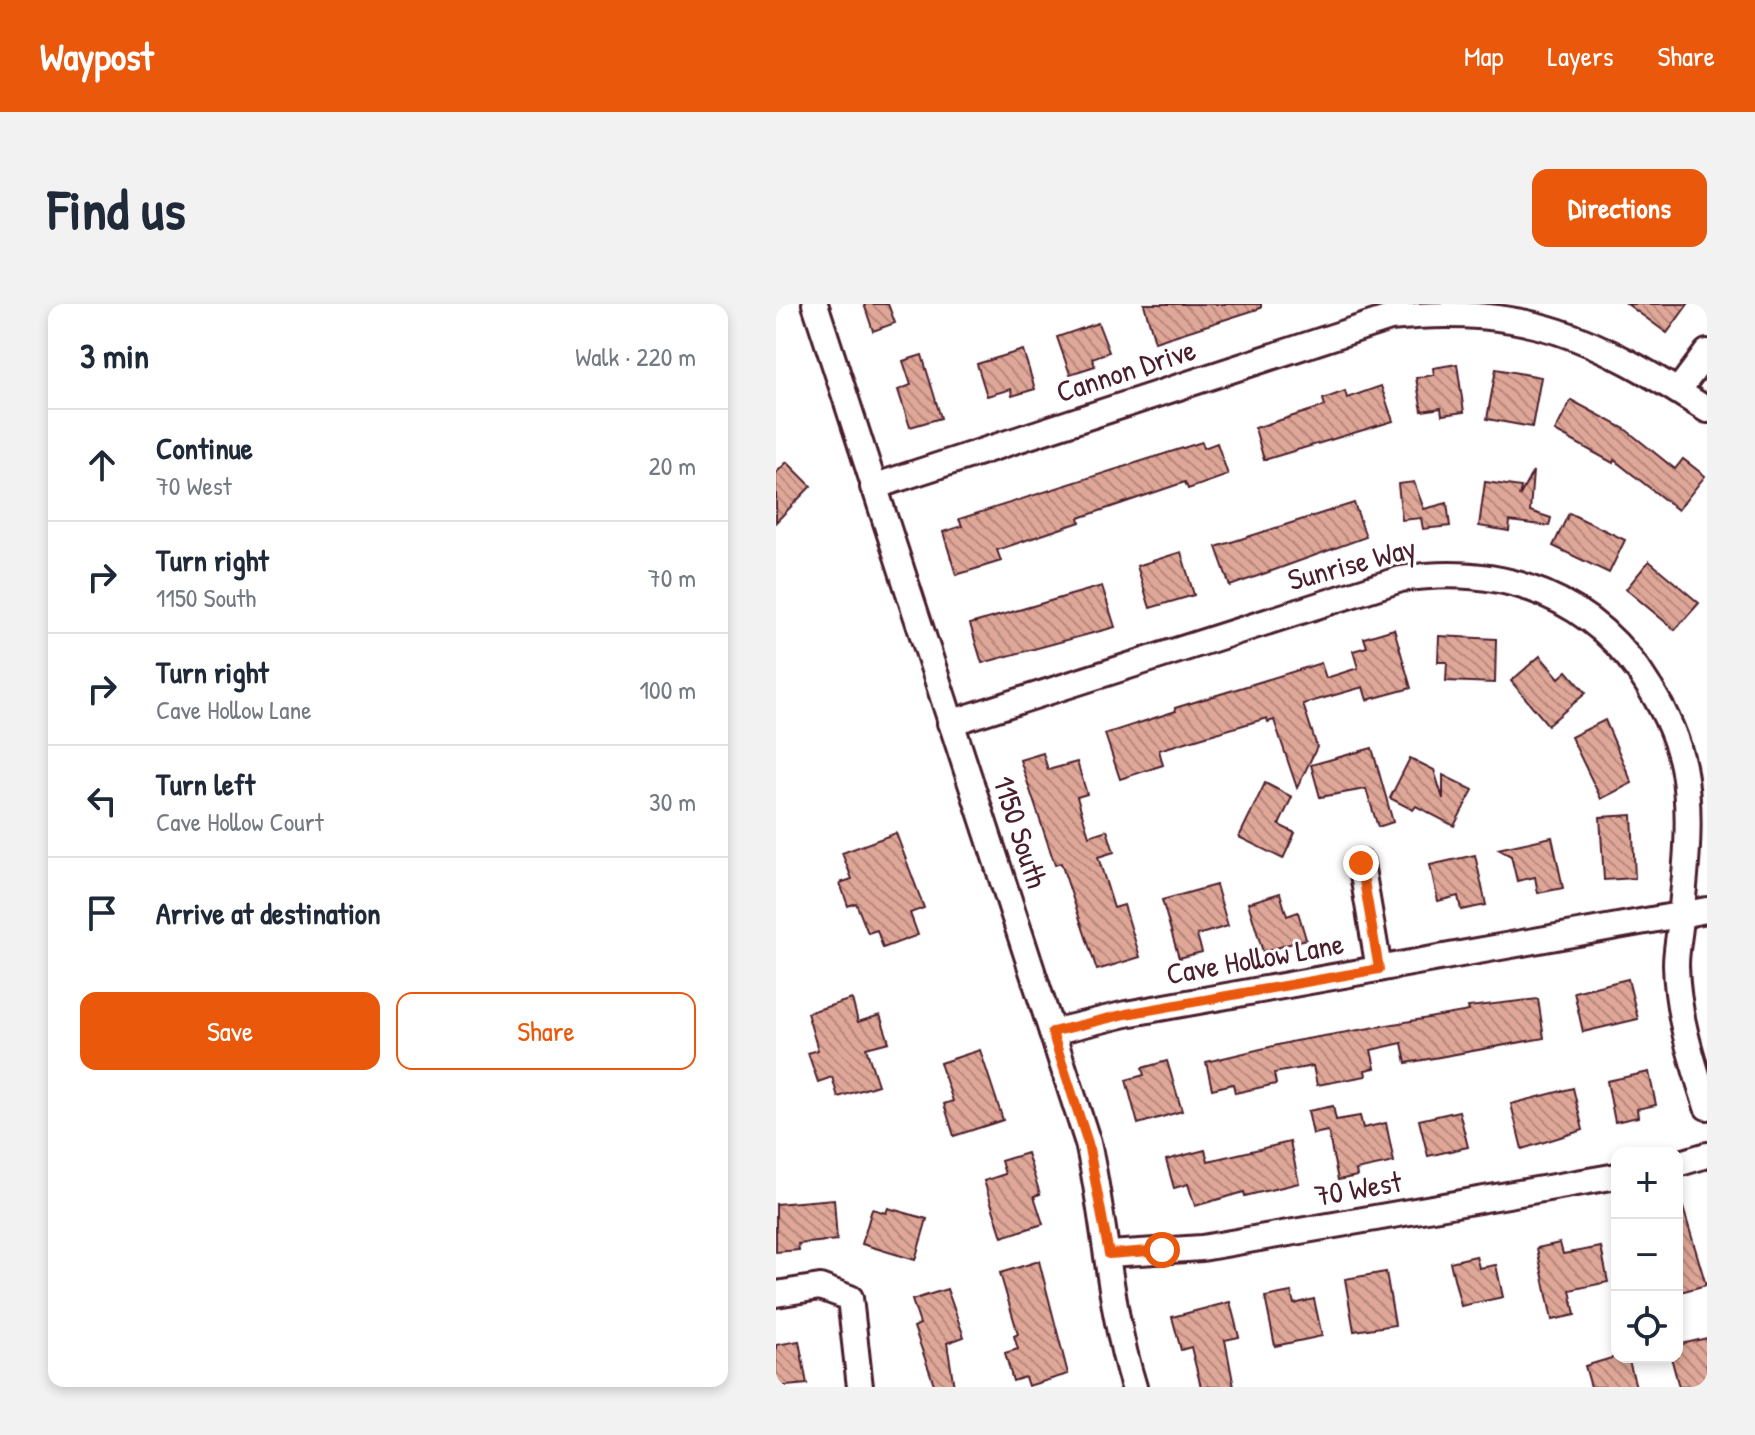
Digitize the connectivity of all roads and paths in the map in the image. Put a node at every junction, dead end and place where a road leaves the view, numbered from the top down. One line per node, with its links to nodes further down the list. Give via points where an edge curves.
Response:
1 (815, 304): 5 (street, 1150 South)
2 (1707, 352): 3 (street)
3 (1678, 391): 4 (street, Cannon Drive); 5 (street, Cannon Drive, via 1550,319 1471,305 1431,308)
4 (1707, 410)
5 (873, 487): 6 (street, 1150 South)
6 (950, 723): 9 (street, Sunrise Way, via 1401,579 1438,573 1507,581 1590,617 1639,670 1667,716 1687,797); 11 (street, 1150 South)
7 (1361, 863): 10 (street)
8 (1707, 910): 9 (street, Cave Hollow Lane)
9 (1682, 915): 10 (street, Cave Hollow Lane); 12 (street, Sunrise Way, via 1676,963 1679,1006)
10 (1379, 969): 11 (street, Cave Hollow Lane)
11 (1052, 1032): 16 (street, 1150 South, via 1088,1143)
12 (1707, 1107)
13 (1707, 1155): 14 (street)
14 (1683, 1162)
15 (1611, 1177): 16 (street, 70 West, via 1202,1248)
16 (1109, 1254): 19 (street, 1150 South)
17 (776, 1294): 18 (street, via 820,1287 850,1298)
18 (860, 1387)
19 (1134, 1387)

